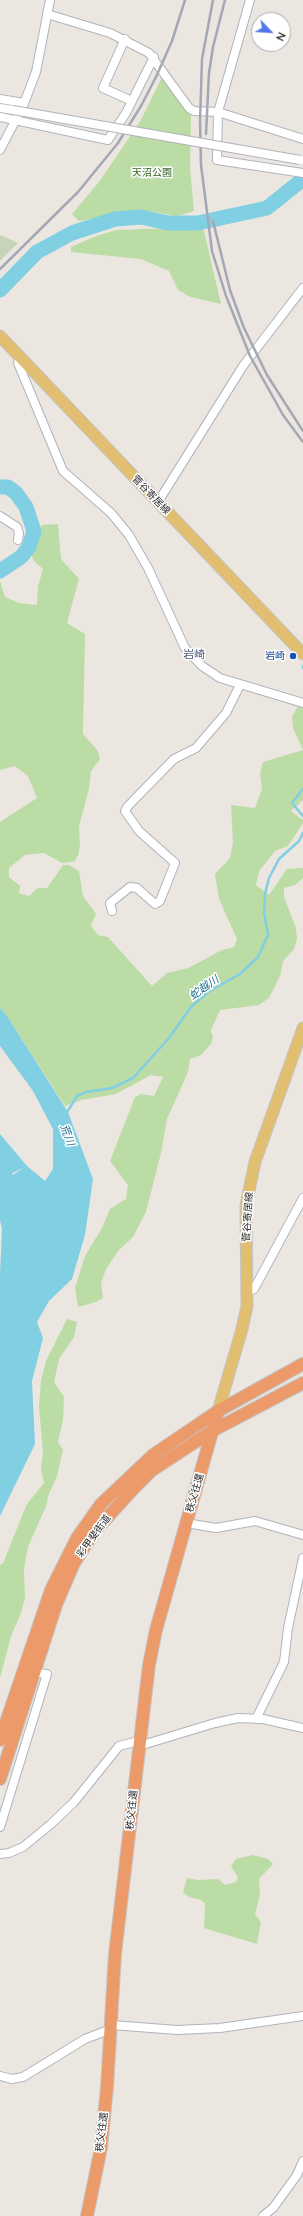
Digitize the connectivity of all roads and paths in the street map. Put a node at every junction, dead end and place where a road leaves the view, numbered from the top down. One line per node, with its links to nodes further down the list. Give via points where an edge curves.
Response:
1 (50, 0): 3 (street)
2 (250, 0): 10 (street)
3 (48, 14): 4 (street); 8 (street, via 36,72)
4 (125, 39): 5 (street); 7 (street, via 103,88)
5 (154, 57): 7 (street); 10 (street, via 190,108 200,112)
6 (0, 99): 8 (street)
7 (132, 101): 12 (street, via 119,126 108,140)
8 (24, 103): 12 (street)
9 (0, 108): 15 (street, bridge)
10 (218, 112): 13 (street); 16 (street, via 217,160)
11 (0, 117): 12 (street)
12 (16, 120): 14 (street)
13 (303, 139)
14 (0, 150)
15 (301, 161)
16 (303, 173)
17 (303, 288): 20 (street, via 243,366)
18 (0, 336): 19 (main road, 菅谷寄居線)
19 (22, 360): 20 (main road, 菅谷寄居線); 24 (street, via 18,362 63,471 111,513 129,535 148,568 185,648 211,673)
20 (158, 502): 23 (main road, 菅谷寄居線)
21 (0, 516): 22 (street, via 17,527)
22 (18, 540)
23 (303, 654)
24 (240, 685): 25 (street); 26 (street, via 226,713 196,748 174,759 125,811 139,831 175,863 160,901 155,904 137,888 130,887 110,902)
25 (303, 702)
26 (112, 911)
27 (303, 1028): 29 (main road, 菅谷寄居線, via 255,1162 246,1205)
28 (303, 1198): 29 (street, via 254,1289)
29 (247, 1292): 32 (main road, 菅谷寄居線, via 242,1329)
30 (303, 1364): 32 (highway, 彩甲斐街道)
31 (303, 1383): 33 (highway, 彩甲斐街道)
32 (218, 1411): 33 (highway, 秩父往還); 34 (highway, 彩甲斐街道, via 153,1455)
33 (212, 1431): 35 (highway, 彩甲斐街道, via 151,1472); 36 (highway, 秩父往還)
34 (101, 1504): 35 (highway); 39 (highway, 彩甲斐街道, via 83,1527 59,1571 51,1590)
35 (111, 1512): 39 (highway, 彩甲斐街道, via 74,1563)
36 (186, 1524): 37 (street, via 216,1528 255,1521); 43 (highway, 秩父往還, via 156,1630)
37 (303, 1535)
38 (303, 1558): 40 (street, via 288,1628 284,1662)
39 (29, 1672): 42 (highway, 彩甲斐街道); 44 (highway, 彩甲斐街道); 45 (street, via 47,1674)
40 (256, 1719): 41 (street); 43 (street, via 238,1718)
41 (303, 1728)
42 (0, 1740)
43 (139, 1744): 46 (street, via 119,1746 74,1802 51,1824 23,1847); 48 (highway, 秩父往還, via 116,1954)
44 (0, 1779)
45 (0, 1827)
46 (0, 1854)
47 (303, 2016): 48 (street, via 220,2028 177,2030)
48 (112, 2027): 49 (street, via 85,2039 23,2077 12,2079); 51 (highway, 秩父往還, via 100,2148)
49 (0, 2076)
50 (303, 2161): 52 (street, via 297,2175 273,2208)
51 (87, 2216)
52 (263, 2216)

